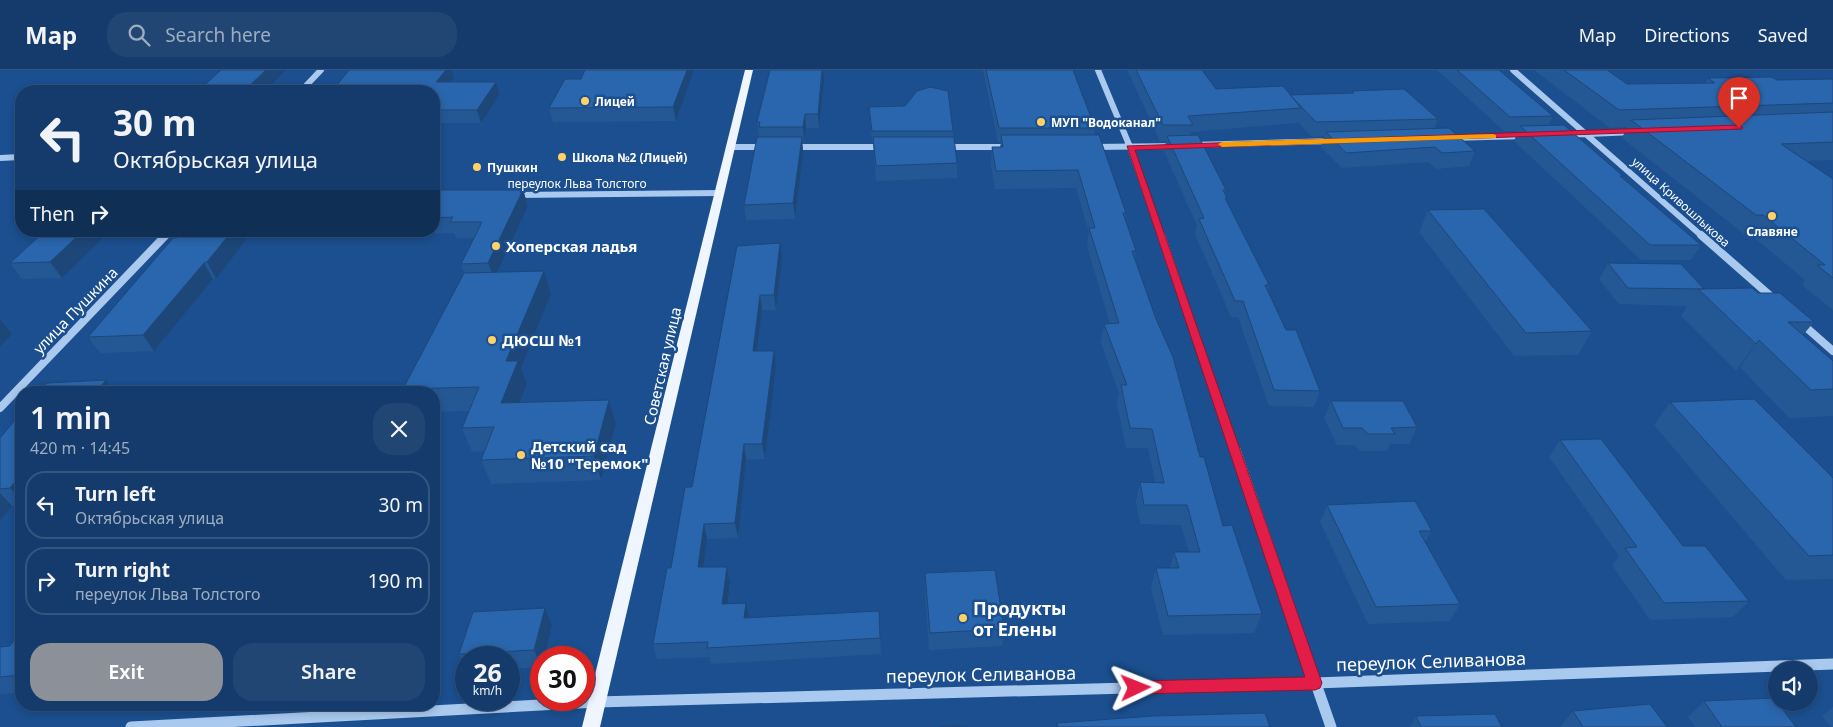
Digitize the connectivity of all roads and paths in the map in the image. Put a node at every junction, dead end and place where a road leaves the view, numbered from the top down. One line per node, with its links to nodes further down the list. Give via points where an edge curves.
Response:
1 (321, 70): 5 (street)
2 (749, 70): 12 (main road, Советская улица)
3 (1098, 70): 17 (street)
4 (1514, 70): 7 (street, улица Кривошлыкова)
5 (307, 85)
6 (1647, 131): 7 (street)
7 (1588, 134): 9 (street); 23 (street, улица Кривошлыкова)
8 (1538, 135): 10 (street)
9 (1558, 135)
10 (1439, 138)
11 (1339, 141): 17 (street)
12 (730, 147): 13 (street); 20 (main road, Советская улица)
13 (890, 147)
14 (940, 147): 15 (street)
15 (1010, 147)
16 (1090, 147): 17 (street)
17 (1130, 147): 30 (street)
18 (15, 157): 19 (street)
19 (0, 158)
20 (720, 193): 21 (street, переулок Льва Толстого); 31 (main road, Советская улица)
21 (503, 195)
22 (164, 237): 26 (street, улица Пушкина)
23 (1781, 305)
24 (1796, 318): 25 (street)
25 (1833, 351)
26 (21, 386)
27 (15, 392): 28 (street, улица Пушкина)
28 (0, 408)
29 (1833, 664): 30 (street, переулок Селиванова)
30 (1315, 683): 31 (street, переулок Селиванова); 36 (street)
31 (597, 702): 32 (street, переулок Селиванова); 35 (main road, Советская улица)
32 (440, 710)
33 (429, 711): 34 (street, переулок Селиванова)
34 (130, 727)
35 (591, 727)
36 (1332, 727)

